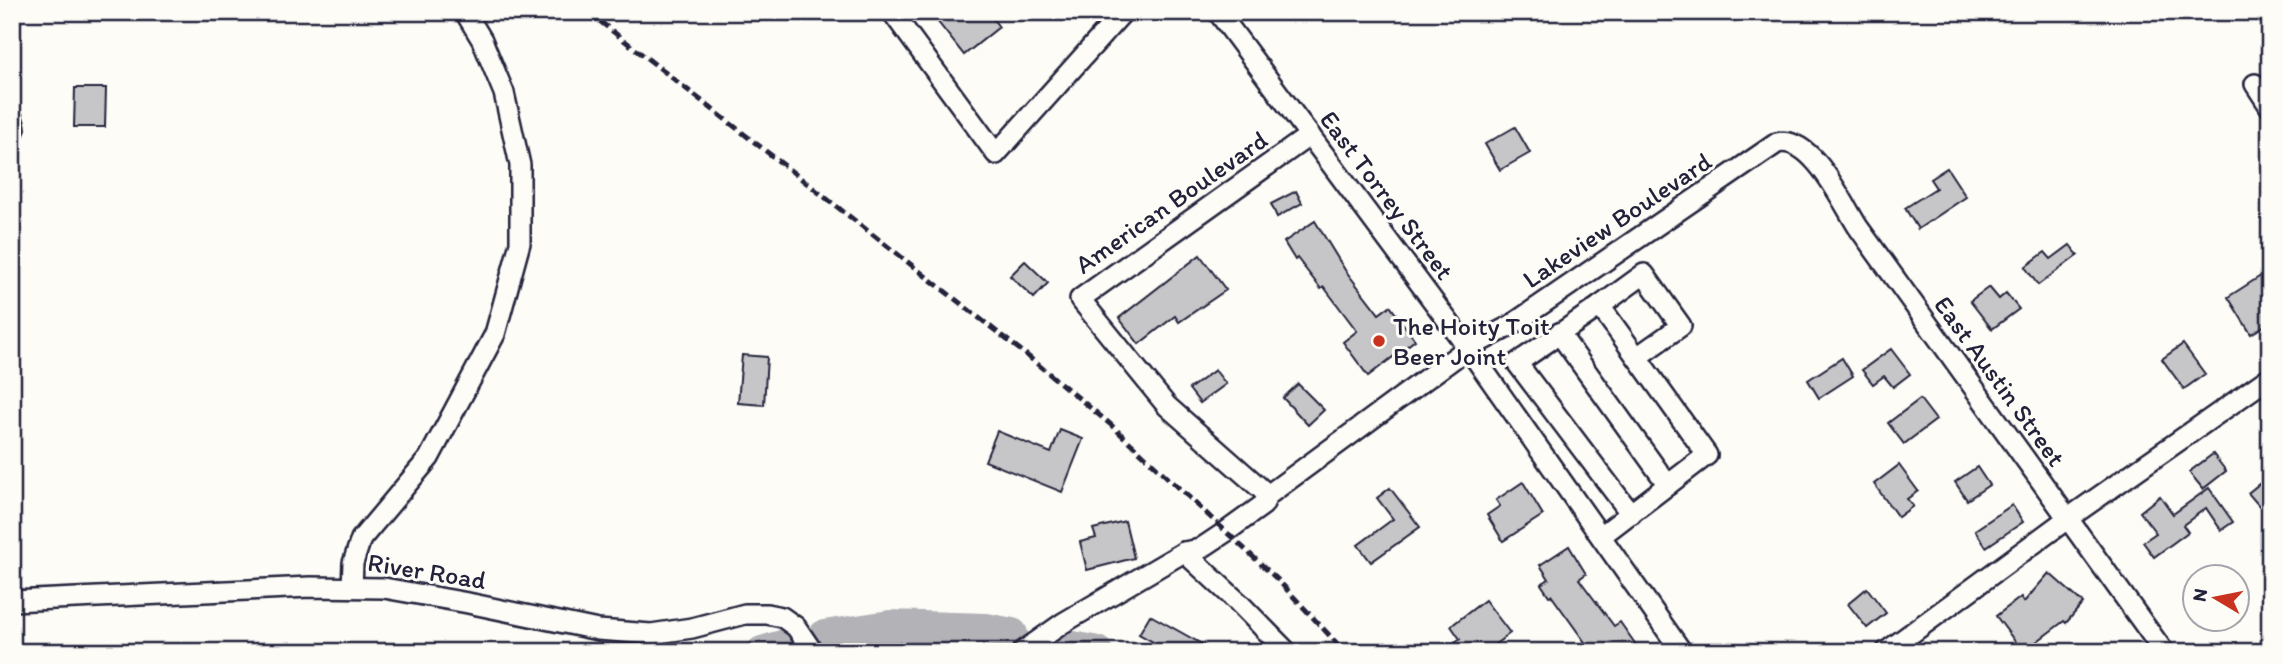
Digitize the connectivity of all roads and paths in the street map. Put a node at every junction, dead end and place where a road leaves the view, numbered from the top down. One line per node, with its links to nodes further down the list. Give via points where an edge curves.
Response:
1 (465, 12): 22 (street, via 504,93 520,165 520,243 495,334 429,458 362,539)
2 (892, 12): 3 (street, via 996,154)
3 (1123, 12)
4 (1218, 12): 9 (street, East Torrey Street)
5 (2255, 84): 6 (street)
6 (2270, 107)
7 (12, 118): 8 (street)
8 (12, 135)
9 (1310, 135): 13 (street, East Torrey Street); 17 (street, American Boulevard, via 1080,299 1188,427)
10 (1793, 144): 13 (street, Lakeview Boulevard, via 1777,143 1510,326); 19 (street, East Austin Street, via 1817,162 1858,227)
11 (1600, 306): 12 (street); 14 (street); 14 (street, via 1644,274 1681,326)
12 (1559, 333): 16 (street); 18 (street, via 1517,363)
13 (1468, 348): 17 (street, Lakeview Boulevard); 20 (street, East Torrey Street)
14 (1637, 357): 16 (street, via 1707,455)
15 (2270, 377): 19 (street)
16 (1668, 485): 18 (street)
17 (1268, 495): 21 (street, Lakeview Boulevard, via 1264,505 1227,531 1200,549)
18 (1631, 514): 20 (street)
19 (2067, 519): 28 (street); 29 (street, East Austin Street)
20 (1601, 537): 27 (street, East Torrey Street)
21 (1184, 552): 25 (street, Lakeview Boulevard); 26 (street)
22 (352, 587): 23 (street, River Road); 24 (street, River Road, via 384,588 598,630 651,634 745,614 767,614 796,627)
23 (12, 601)
24 (813, 652)
25 (1022, 652)
26 (1287, 652)
27 (1682, 652)
28 (1886, 652)
29 (2164, 652)

